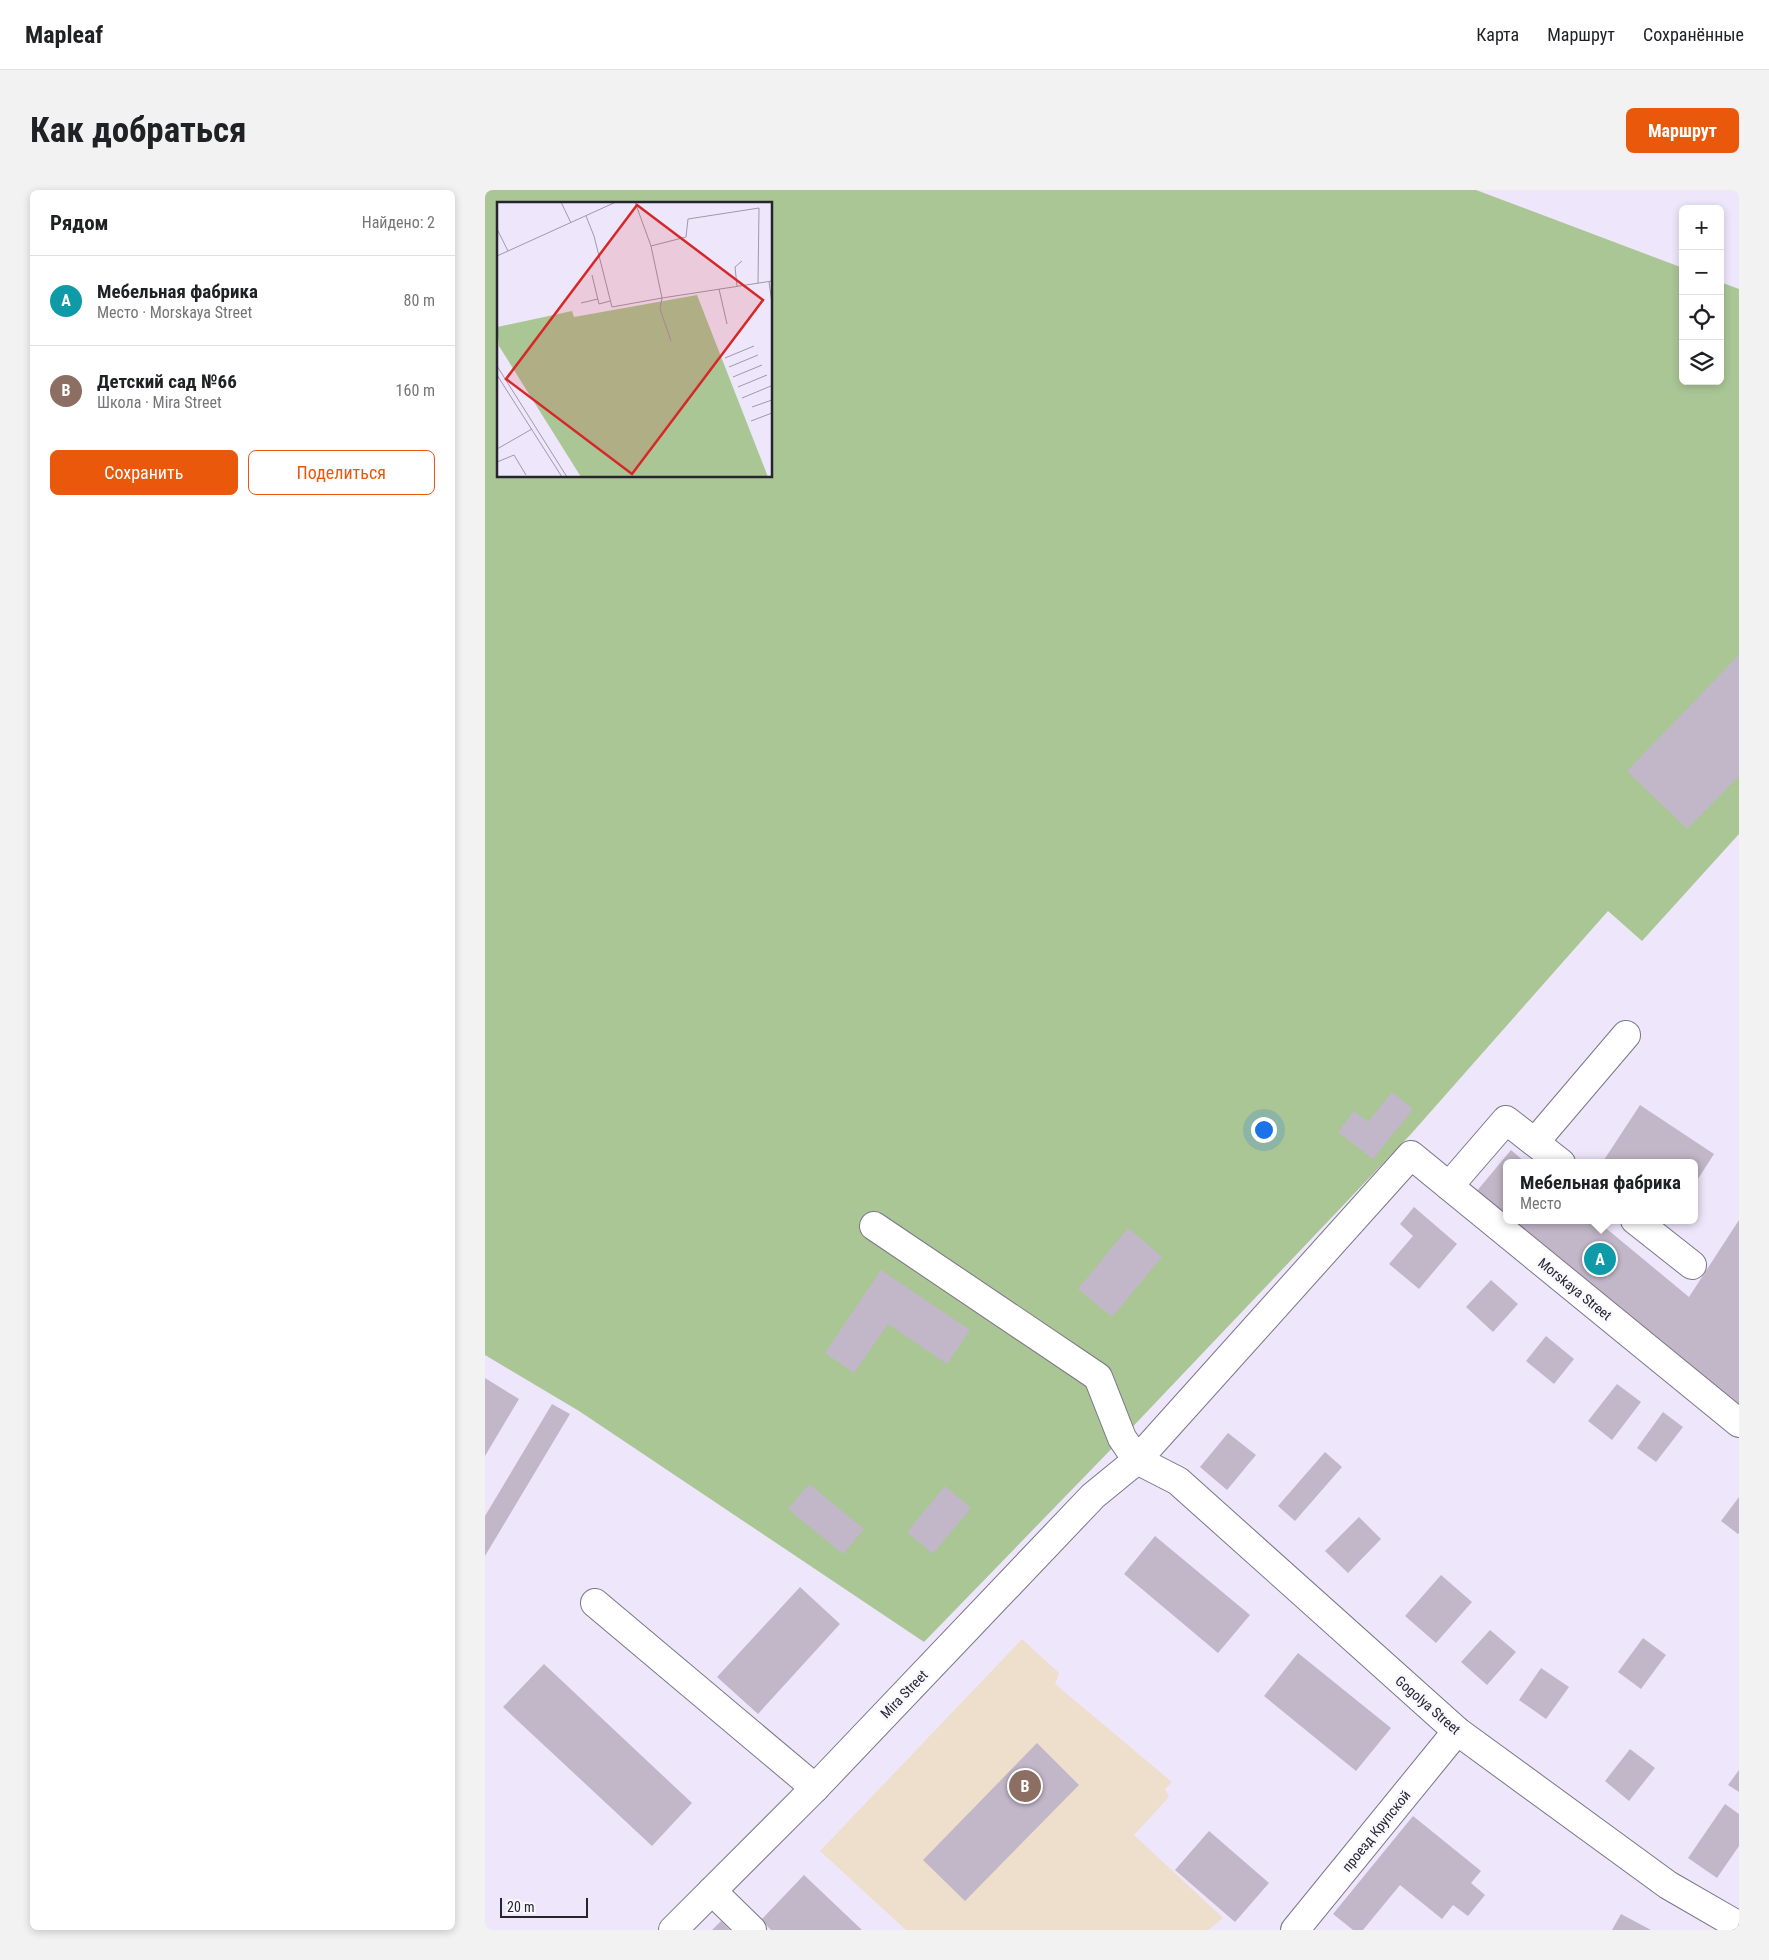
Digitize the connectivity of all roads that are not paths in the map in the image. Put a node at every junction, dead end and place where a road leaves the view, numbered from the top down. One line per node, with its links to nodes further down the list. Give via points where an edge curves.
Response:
1 (1626, 1035): 2 (street)
2 (1535, 1142): 4 (street); 5 (street, via 1506,1120)
3 (1411, 1154): 5 (street, Morskaya Street); 10 (street, Mira Street)
4 (1556, 1159)
5 (1449, 1186): 9 (street, Morskaya Street)
6 (1640, 1224): 8 (street)
7 (874, 1226): 10 (street, via 1098,1377 1123,1438)
8 (1692, 1265)
9 (1739, 1422)
10 (1137, 1460): 12 (street, Gogolya Street, via 1178,1480); 13 (street, Mira Street, via 1093,1496)
11 (595, 1602): 13 (street)
12 (1457, 1732): 15 (street, Gogolya Street, via 1668,1886); 18 (street, проезд Крупской)
13 (815, 1788): 14 (street, Mira Street)
14 (712, 1891): 16 (street, Mira Street); 17 (street)
15 (1739, 1926)
16 (673, 1930)
17 (752, 1930)
18 (1295, 1930)

